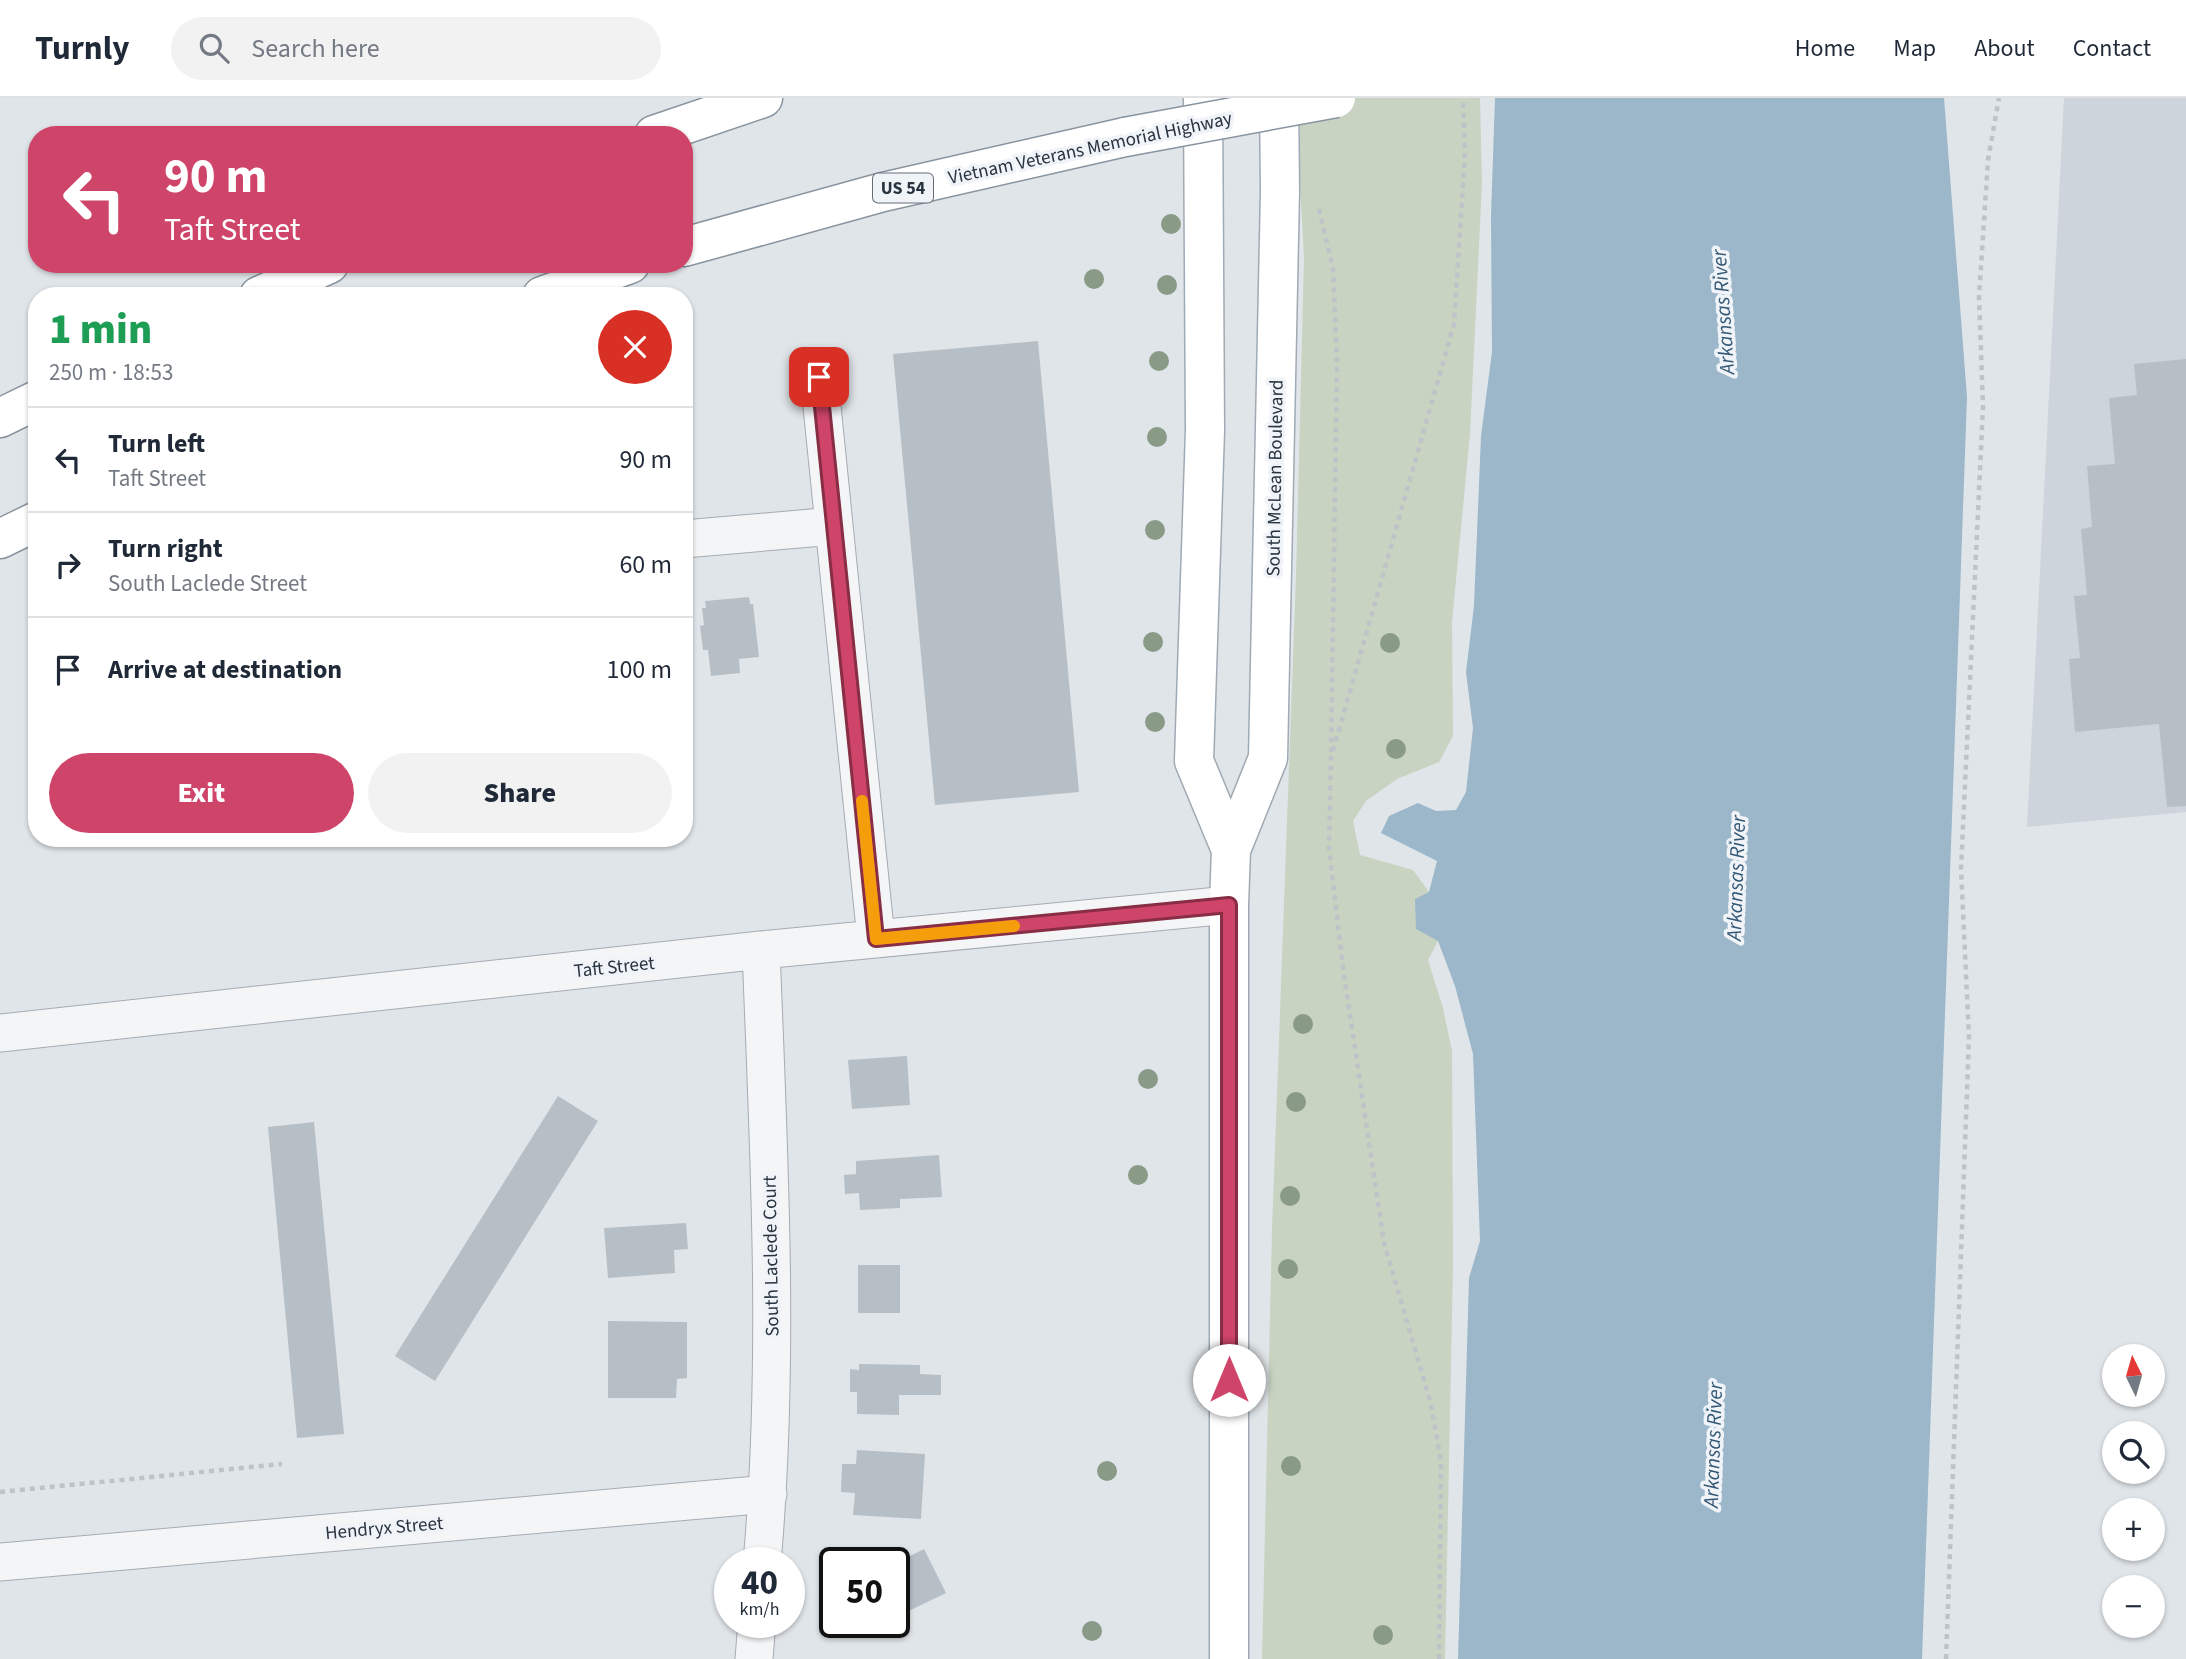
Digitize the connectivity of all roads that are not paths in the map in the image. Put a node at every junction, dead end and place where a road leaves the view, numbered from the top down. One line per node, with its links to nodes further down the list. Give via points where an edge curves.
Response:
1 (763, 98): 5 (main road)
2 (1203, 98): 18 (main road, South McLean Boulevard, via 1205,430 1194,761)
3 (1279, 98): 18 (main road, South McLean Boulevard, via 1268,758)
4 (1336, 98): 6 (main road, Vietnam Veterans Memorial Highway / US 54, bridge, via 1125,137 883,192)
5 (681, 126)
6 (693, 245)
7 (309, 273): 9 (main road)
8 (605, 273): 10 (main road)
9 (279, 287)
10 (567, 287)
11 (819, 377): 15 (street)
12 (28, 404): 13 (main road)
13 (0, 418)
14 (28, 526): 17 (main road)
15 (834, 526): 16 (street); 20 (street)
16 (693, 538)
17 (0, 539)
18 (1231, 850): 19 (main road, South McLean Boulevard)
19 (1229, 905): 20 (street, Taft Street); 28 (main road, South McLean Boulevard)
20 (876, 939): 21 (street, Taft Street)
21 (761, 950): 22 (street, Taft Street); 23 (street, South Laclede Court, via 773,1271)
22 (0, 1033)
23 (768, 1493): 24 (street, South Laclede Court); 25 (street, Hendryx Street)
24 (763, 1547)
25 (0, 1562)
26 (756, 1638): 27 (street)
27 (754, 1659)
28 (1229, 1659)

